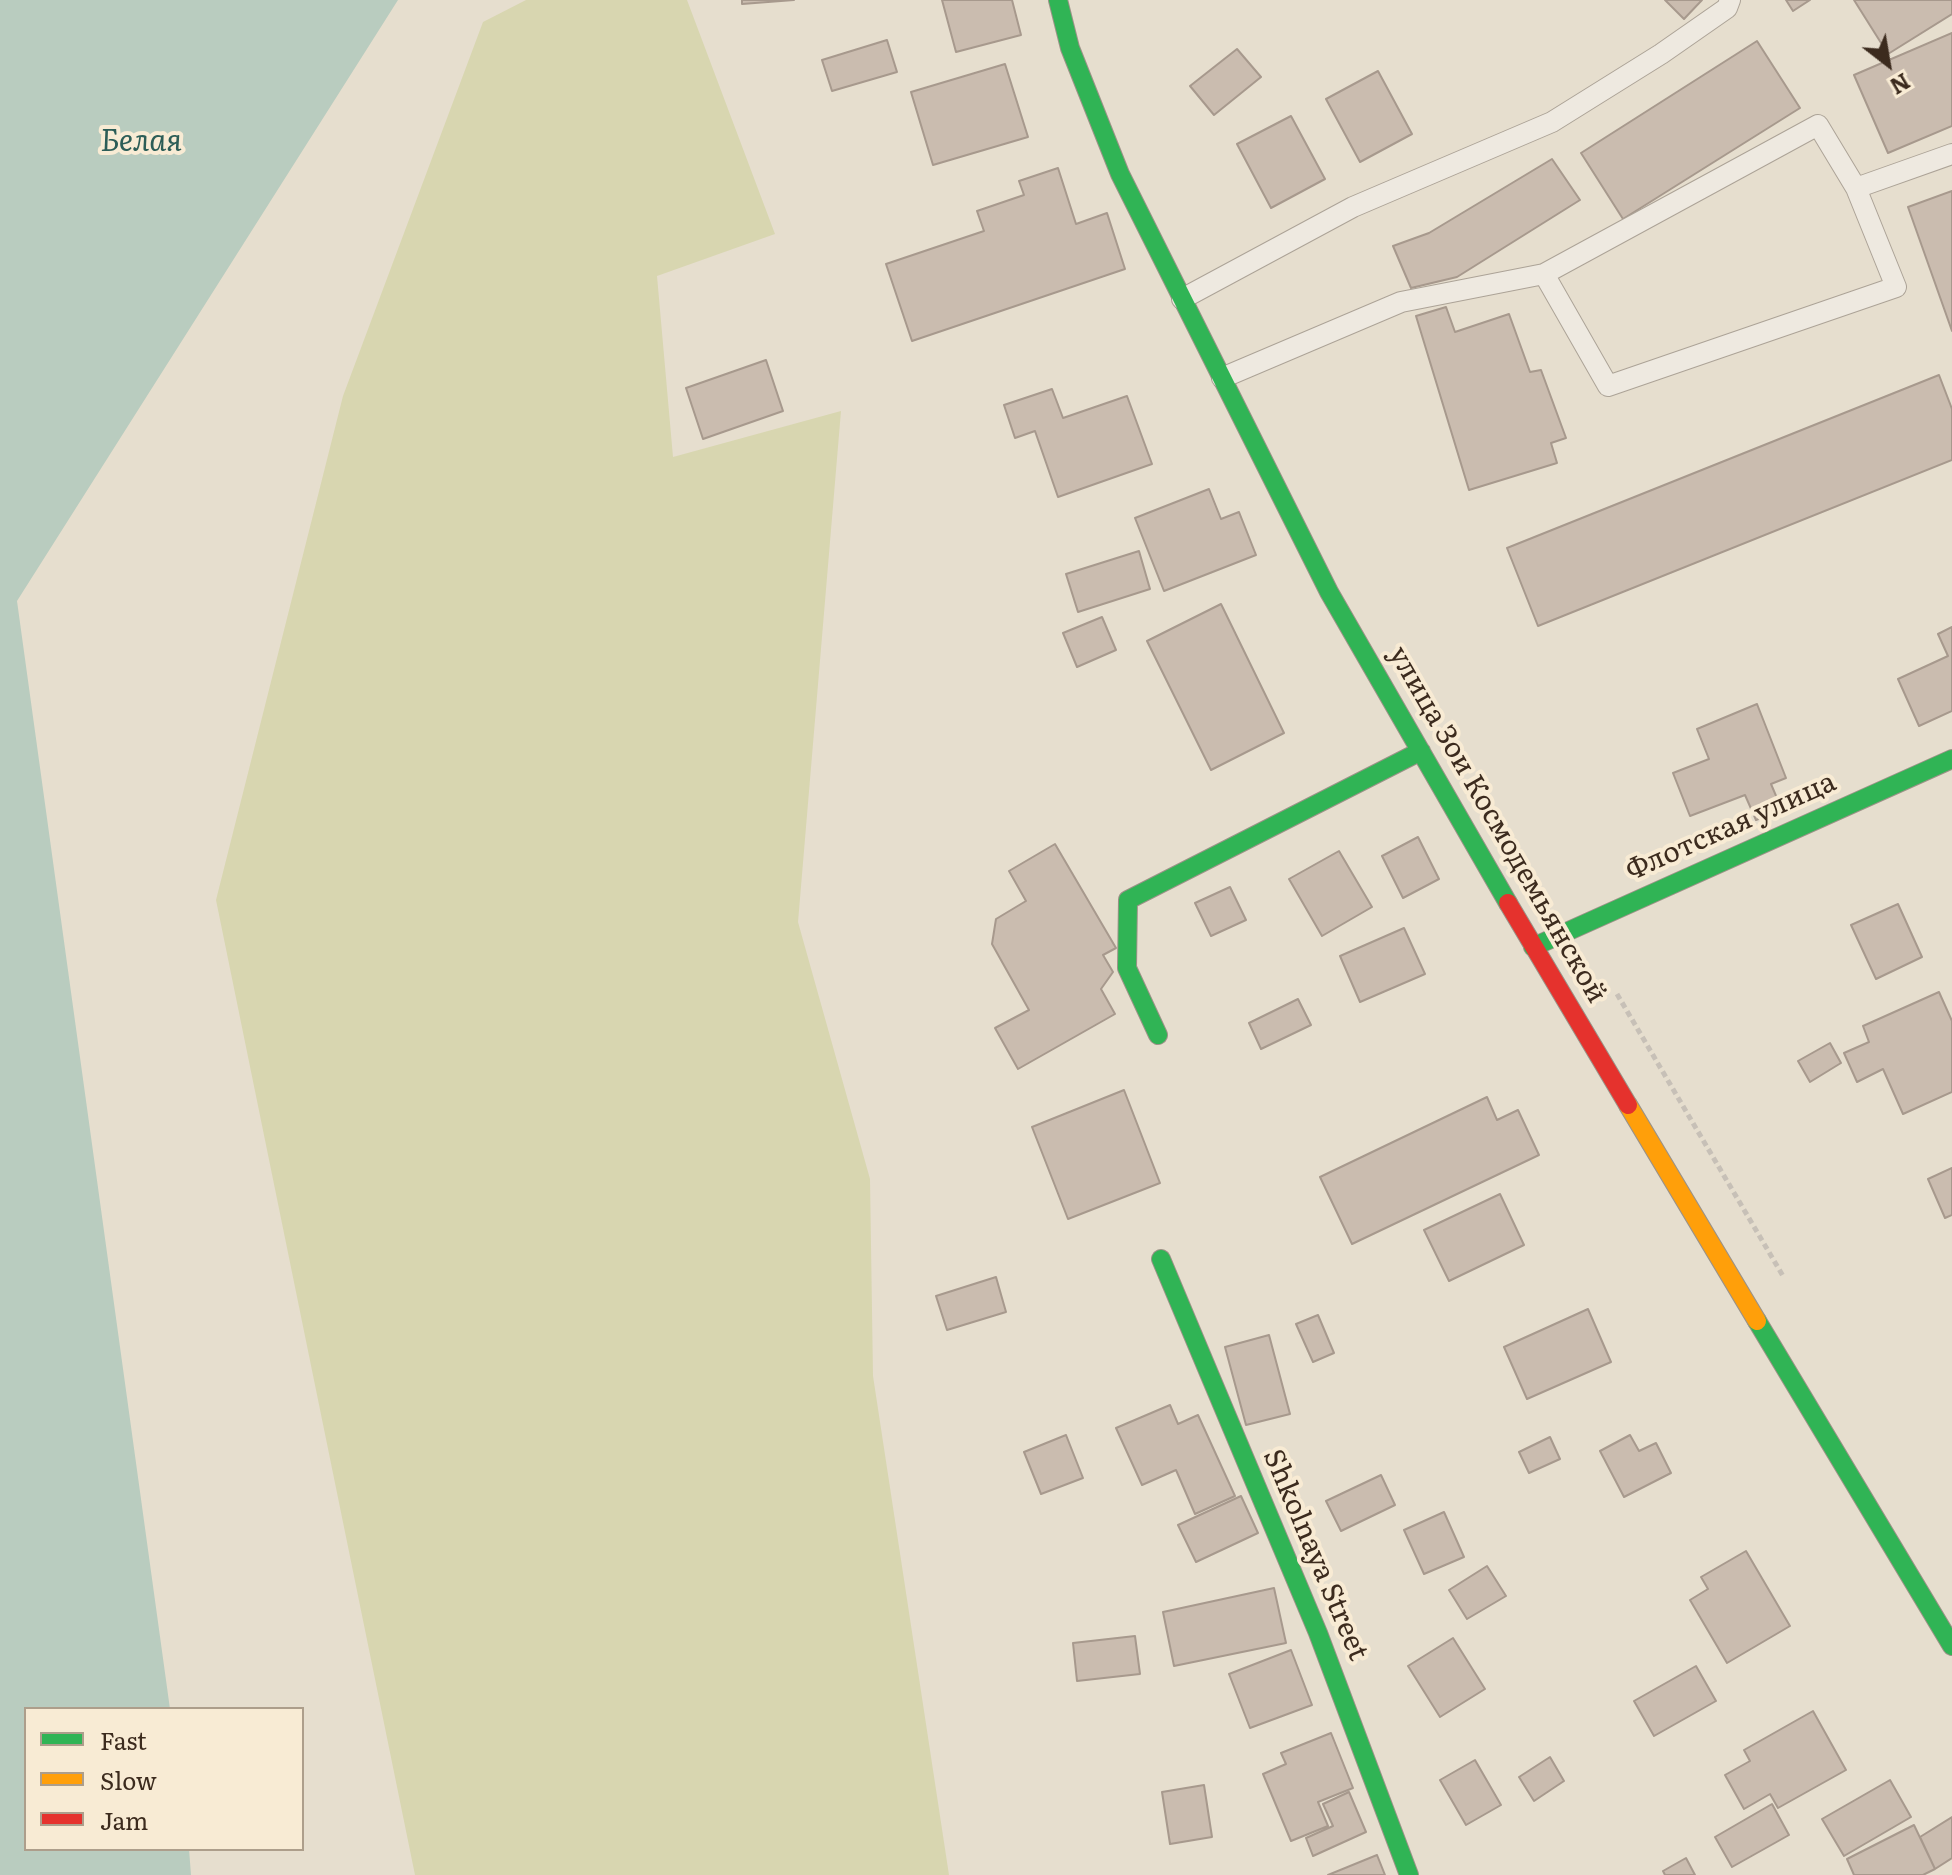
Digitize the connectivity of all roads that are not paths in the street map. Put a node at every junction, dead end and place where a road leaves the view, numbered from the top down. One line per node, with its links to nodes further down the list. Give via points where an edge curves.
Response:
1 (1058, 0): 6 (street, улица Зои Космодемьянской, via 1070,48 1120,174)
2 (1730, 0): 6 (lane, via 1727,8 1661,54 1552,122 1353,207)
3 (1952, 154): 4 (lane)
4 (1856, 188): 5 (lane, via 1818,125); 5 (lane, via 1896,287 1608,386)
5 (1544, 274): 7 (lane, via 1401,302)
6 (1182, 299): 7 (street, улица Зои Космодемьянской)
7 (1222, 378): 8 (street, улица Зои Космодемьянской, via 1329,592)
8 (1421, 751): 10 (street, улица Зои Космодемьянской); 11 (street, via 1128,900 1127,968)
9 (1952, 759): 10 (street, Флотская улица)
10 (1533, 947): 13 (street, улица Зои Космодемьянской)
11 (1158, 1035)
12 (1161, 1259): 14 (street, Shkolnaya Street, via 1318,1633)
13 (1952, 1646)
14 (1409, 1875)

